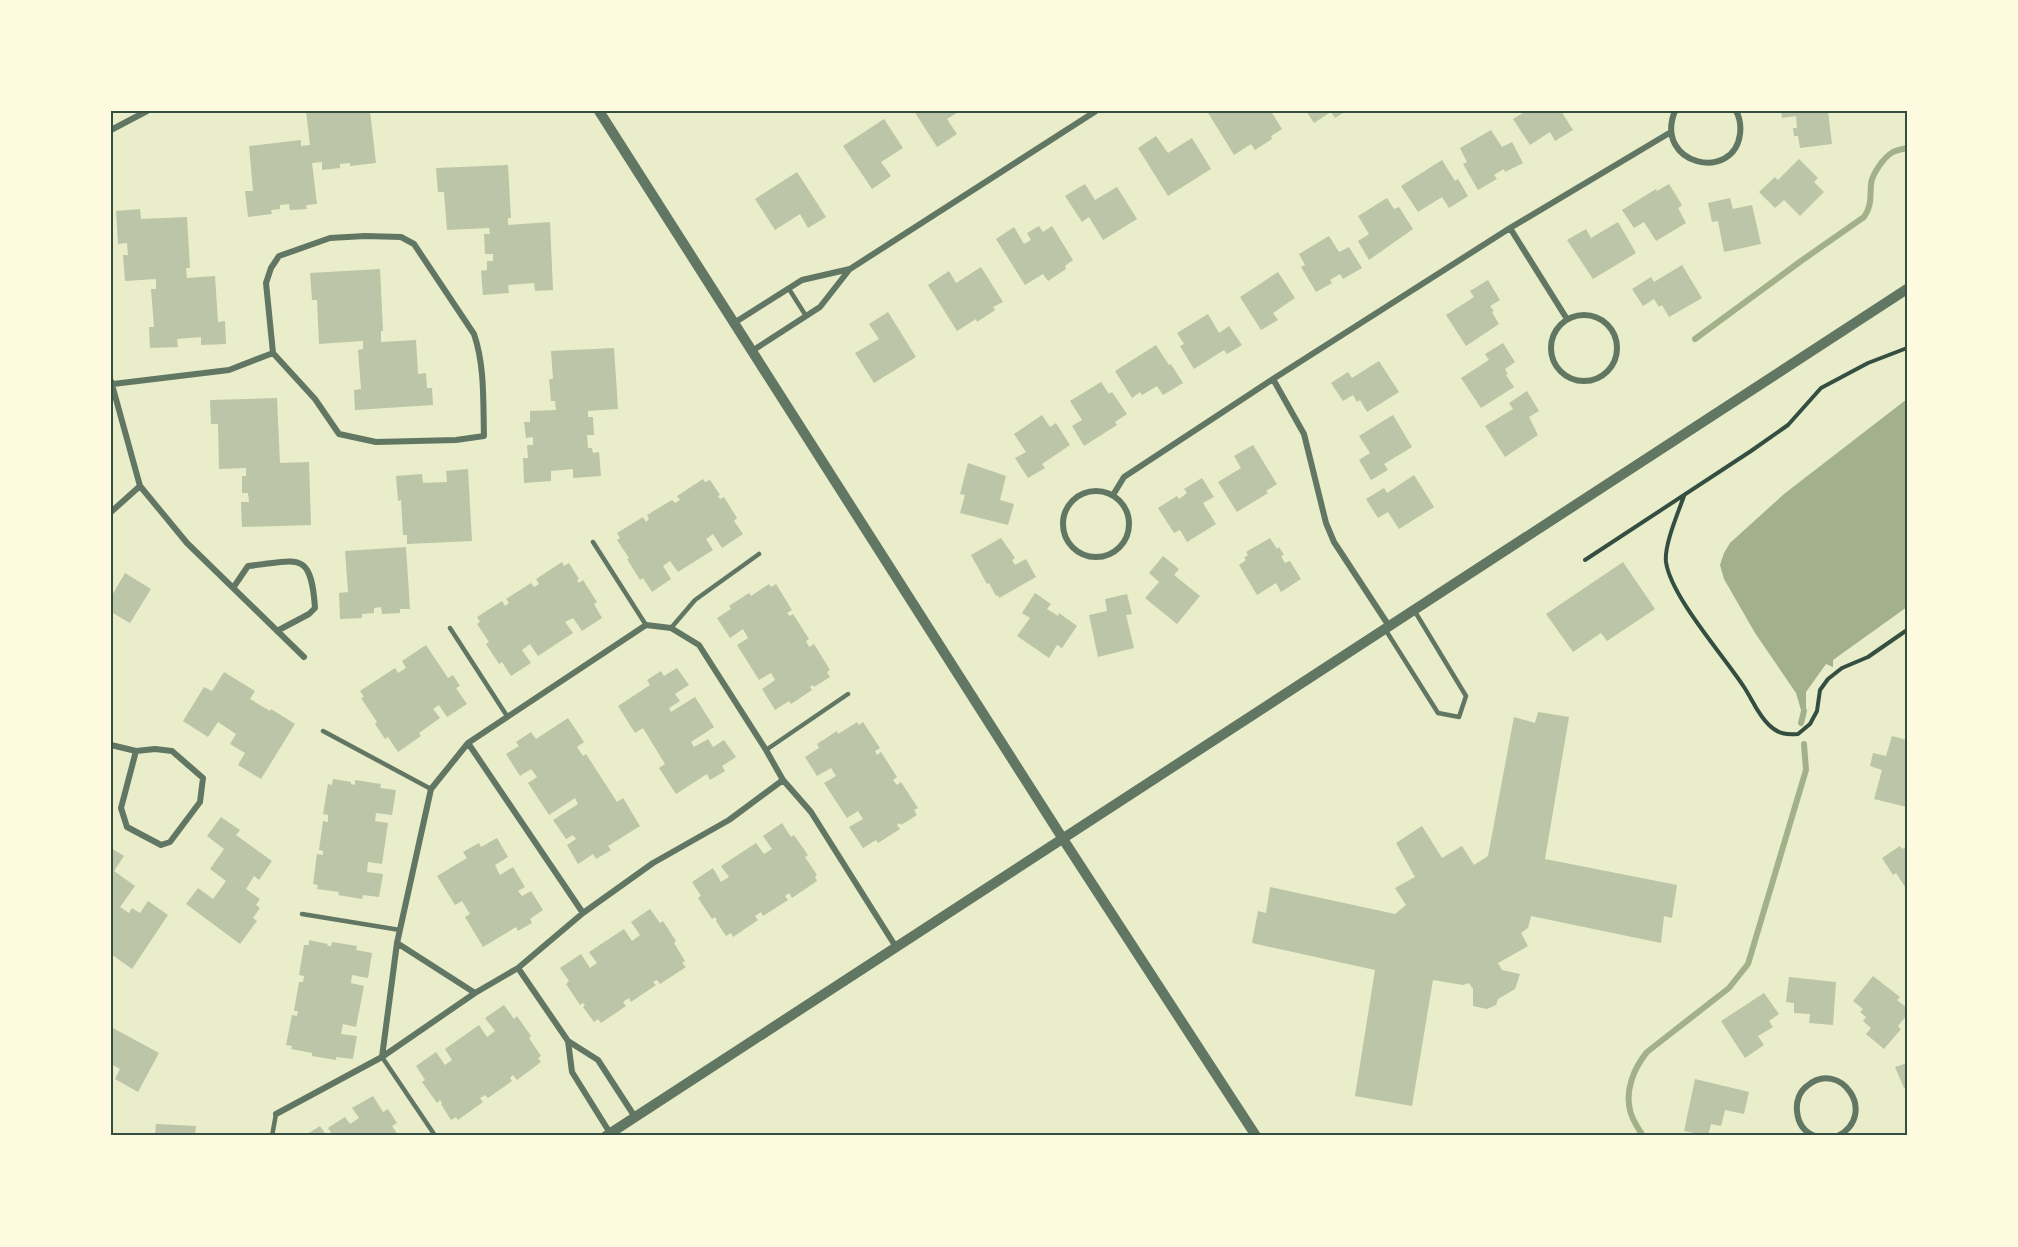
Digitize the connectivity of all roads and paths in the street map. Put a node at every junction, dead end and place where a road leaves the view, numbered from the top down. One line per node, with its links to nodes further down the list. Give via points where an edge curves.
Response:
1 (147, 111): 6 (street)
2 (599, 111): 14 (street)
3 (1096, 111): 9 (street)
4 (1676, 111): 7 (street)
5 (1736, 111): 7 (street, via 1741,127 1739,139 1725,158 1714,162 1691,160 1681,153)
6 (111, 130)
7 (1671, 132): 8 (street)
8 (1510, 228): 13 (street); 18 (street)
9 (850, 269): 10 (street, via 802,280); 12 (street, via 820,307)
10 (789, 289): 12 (lane); 14 (street)
11 (1907, 289): 28 (street)
12 (806, 316): 16 (street)
13 (1567, 319): 13 (street, via 1553,335 1550,346 1556,366 1563,375 1583,382 1604,375 1616,357 1614,335 1608,326 1589,315)
14 (734, 323): 16 (street)
15 (1907, 348): 22 (path, via 1821,388 1788,425)
16 (752, 351): 45 (street)
17 (273, 353): 17 (street, via 266,283 279,256 330,238 401,237 414,244 474,334 483,390 484,436 376,442 339,434 315,399); 19 (street, via 229,370)
18 (1273, 379): 21 (street, via 1124,477); 32 (street, via 1304,434 1334,542)
19 (112, 382): 20 (street)
20 (140, 486): 23 (street); 27 (street, via 187,543)
21 (1113, 495): 21 (street, via 1091,490 1072,500 1065,509 1063,531 1067,541 1083,555 1105,556 1123,544 1128,534 1127,512)
22 (1684, 496): 26 (path); 34 (path, via 1667,550 1666,563 1674,585 1768,725 1779,733 1798,734 1810,724 1817,711 1820,690 1828,679)
23 (111, 512)
24 (593, 542): 29 (lane)
25 (759, 554): 30 (lane, via 695,600)
26 (1585, 560)
27 (233, 588): 33 (street); 33 (street, via 248,566 303,564 313,582 315,608)
28 (1414, 610): 32 (street); 32 (lane, via 1466,696 1459,717 1438,713)
29 (646, 625): 30 (street); 37 (street)
30 (670, 627): 41 (street, via 699,645)
31 (450, 628): 37 (lane)
32 (1387, 628): 45 (street)
33 (277, 631): 35 (street)
34 (1906, 632)
35 (304, 657)
36 (848, 694): 41 (lane)
37 (507, 716): 39 (street)
38 (323, 731): 44 (lane)
39 (468, 744): 44 (street); 46 (street)
40 (111, 746): 42 (street)
41 (766, 750): 43 (street)
42 (136, 751): 42 (street, via 172,752 203,778 200,802 170,842 161,845 127,827 121,808)
43 (783, 780): 46 (street, via 729,820 653,863); 50 (street, via 810,812)
44 (430, 789): 48 (street)
45 (1063, 839): 50 (street); 60 (street)
46 (583, 913): 51 (street)
47 (302, 914): 48 (lane)
48 (400, 930): 49 (street)
49 (397, 943): 52 (street); 54 (street)
50 (896, 947): 56 (street)
51 (519, 968): 52 (street); 53 (street)
52 (474, 993): 54 (street)
53 (567, 1041): 56 (street, via 598,1059); 58 (street, via 572,1071)
54 (382, 1057): 55 (street); 57 (lane)
55 (276, 1114): 59 (lane)
56 (635, 1117): 58 (street)
57 (434, 1134)
58 (608, 1135)
59 (273, 1136)
60 (1256, 1136)
61 (1815, 1136): 62 (street, via 1802,1127 1796,1108 1803,1089 1822,1079 1842,1083 1854,1099 1854,1120)
62 (1838, 1136)

